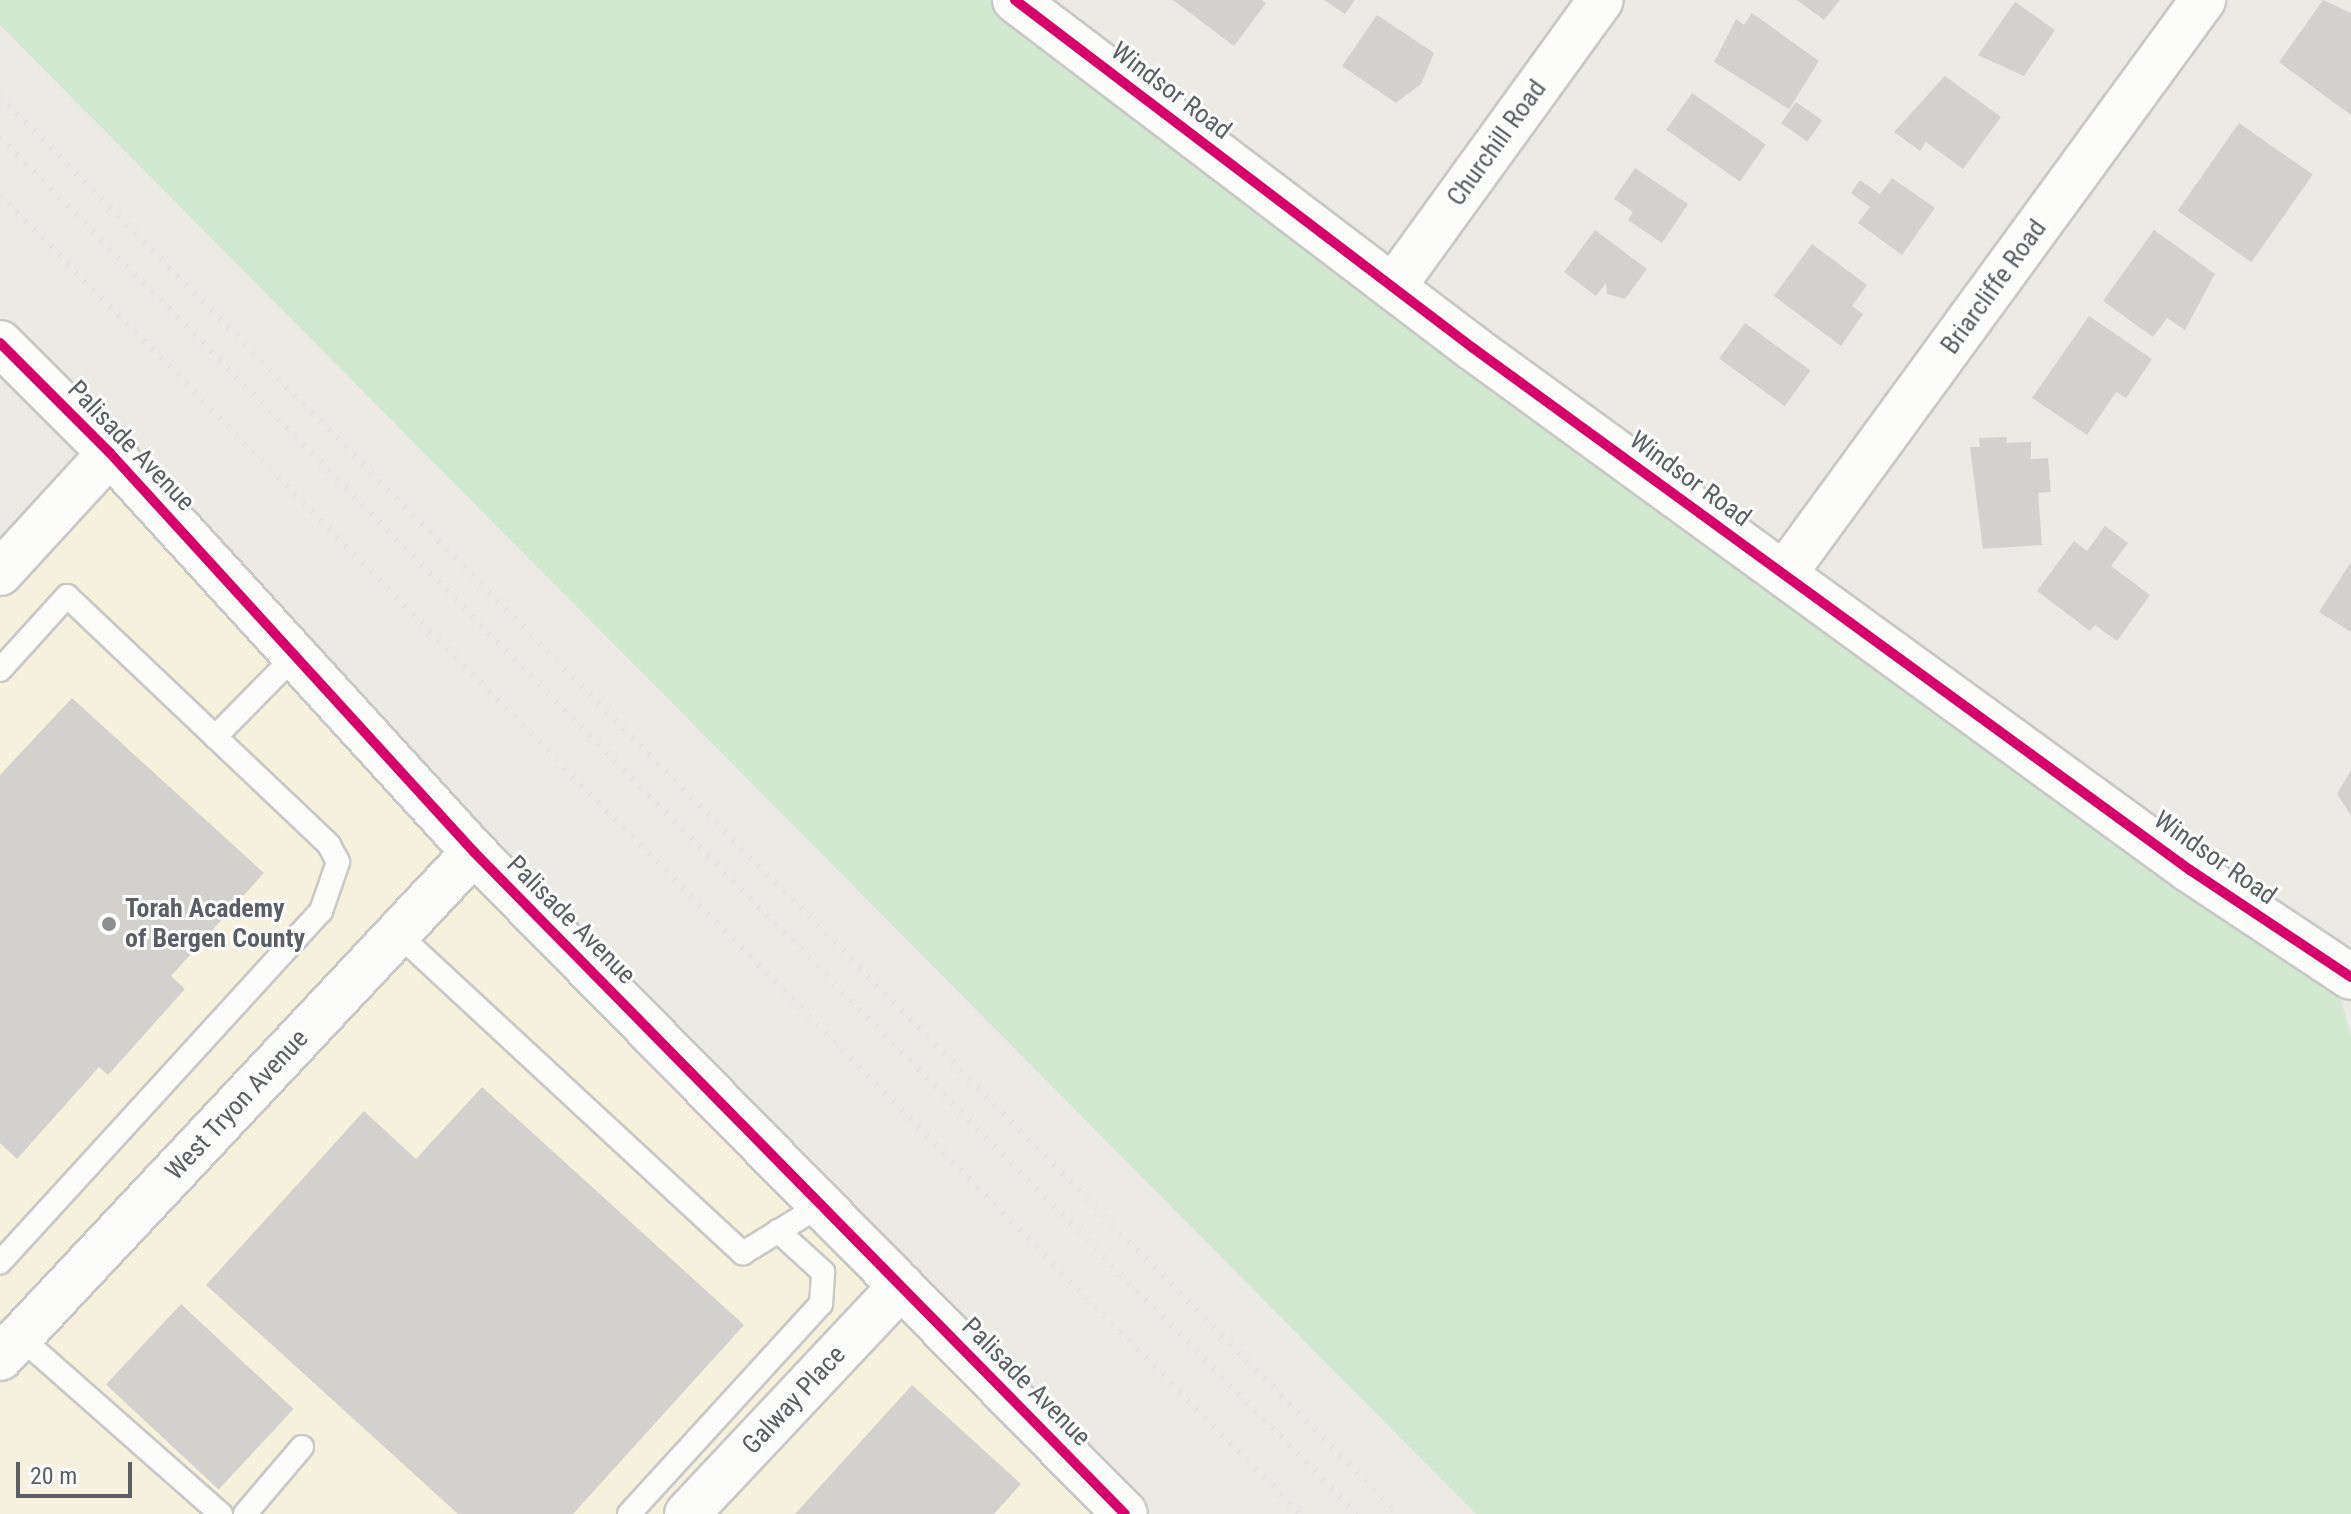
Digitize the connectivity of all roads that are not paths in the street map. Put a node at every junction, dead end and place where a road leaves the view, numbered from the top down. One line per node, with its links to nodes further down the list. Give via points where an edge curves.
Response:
1 (1015, 0): 4 (street, Windsor Road)
2 (1601, 0): 4 (street, Churchill Road)
3 (2203, 0): 8 (street, Briarcliffe Road)
4 (1393, 287): 8 (street, Windsor Road)
5 (0, 343): 6 (street, Palisade Avenue)
6 (110, 453): 7 (street); 9 (street, Palisade Avenue)
7 (0, 573)
8 (1784, 574): 14 (street, Windsor Road, via 2190,870)
9 (295, 656): 11 (lane); 12 (street, Palisade Avenue)
10 (0, 670): 11 (lane, via 67,596)
11 (215, 737): 17 (lane, via 336,853 333,889 321,911)
12 (474, 852): 13 (street, West Tryon Avenue); 15 (street, Palisade Avenue)
13 (398, 934): 16 (lane, via 743,1253); 19 (street, West Tryon Avenue)
14 (2351, 977)
15 (821, 1205): 16 (lane); 18 (street, Palisade Avenue)
16 (778, 1231): 23 (lane, via 823,1272 821,1304)
17 (0, 1263)
18 (901, 1286): 24 (street, Galway Place); 25 (street, Palisade Avenue)
19 (10, 1347): 21 (lane)
20 (302, 1447): 22 (lane)
21 (221, 1514)
22 (245, 1514)
23 (629, 1514)
24 (687, 1514)
25 (1125, 1514)

